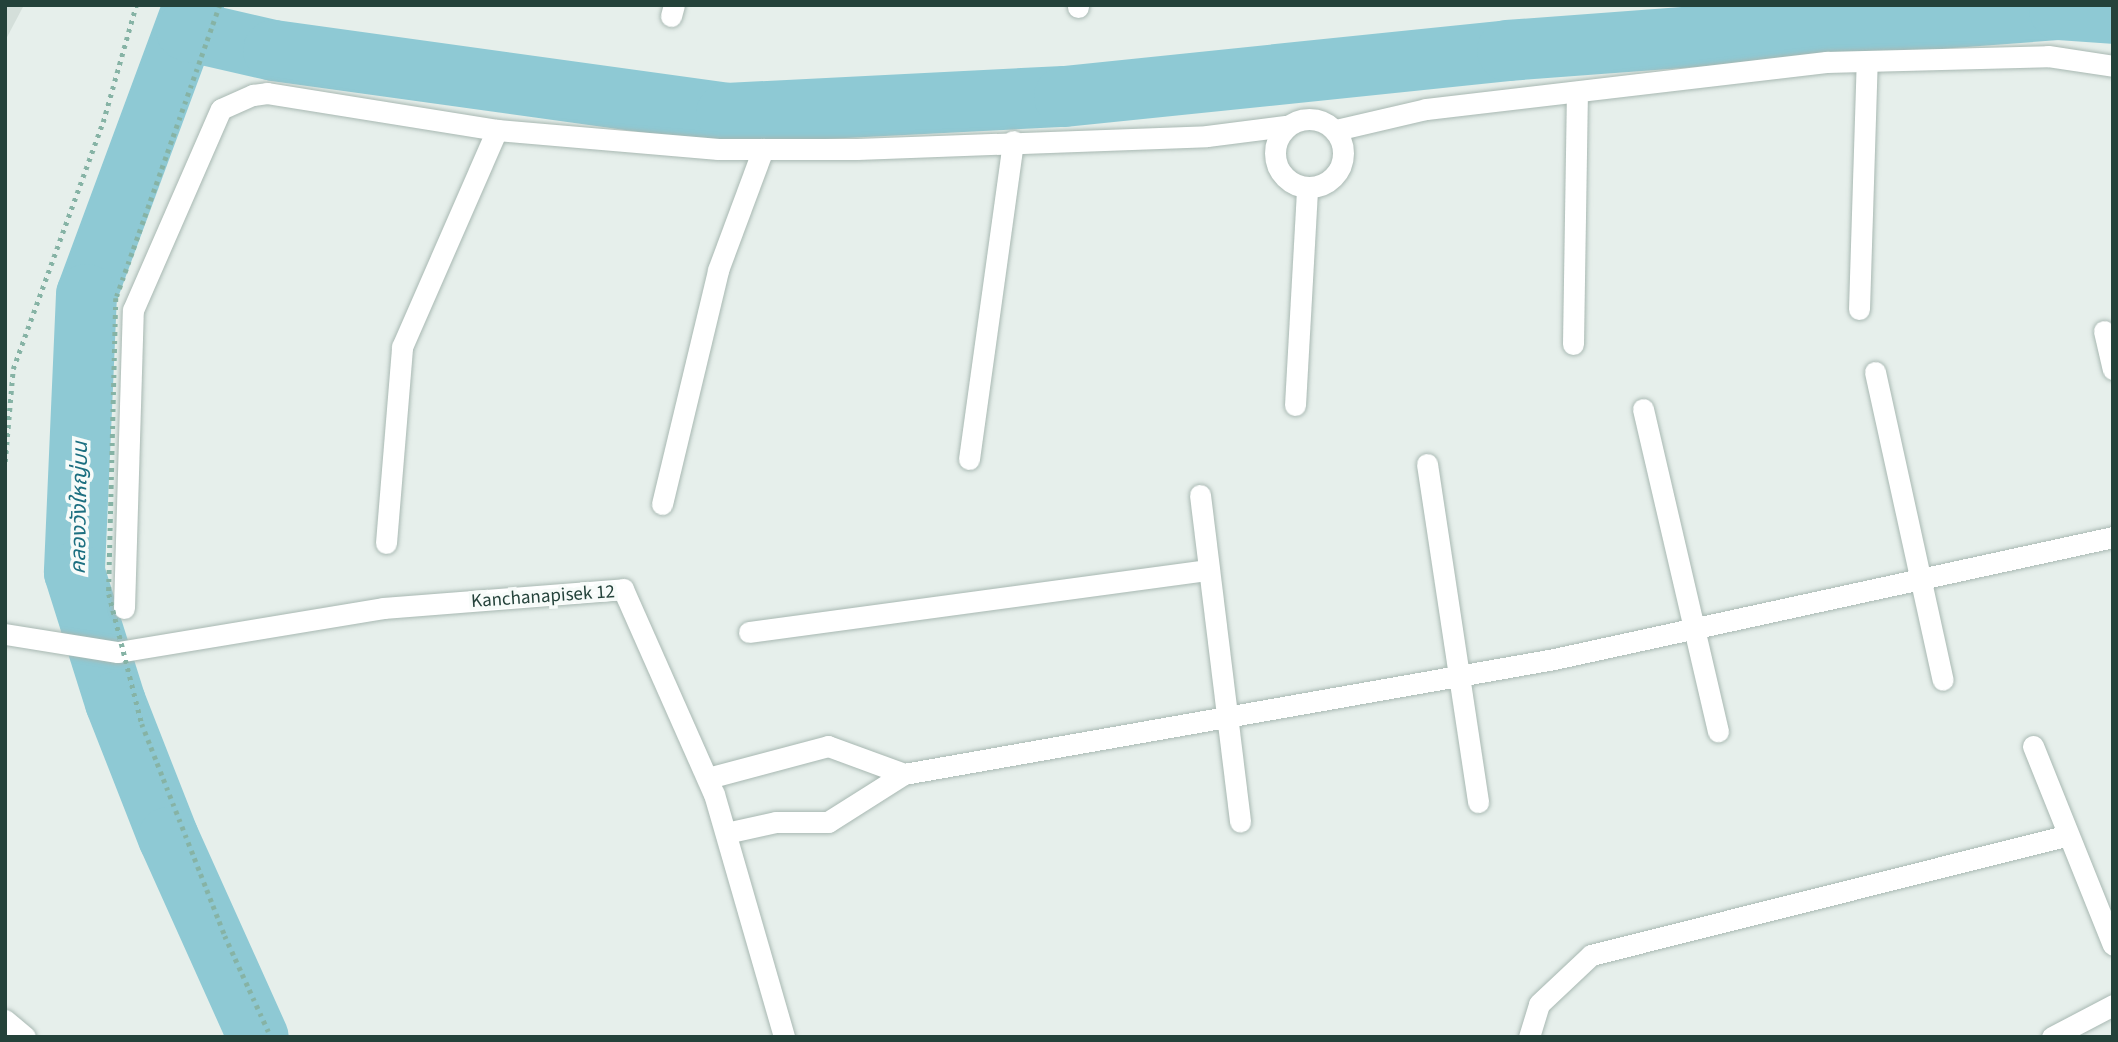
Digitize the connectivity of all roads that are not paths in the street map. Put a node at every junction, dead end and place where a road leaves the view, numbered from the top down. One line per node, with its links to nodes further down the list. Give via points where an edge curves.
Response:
1 (1867, 61): 2 (street, via 2048,56); 3 (street, via 1826,62); 10 (street)
2 (2113, 66)
3 (1577, 94): 6 (street, via 1426,109); 12 (street)
4 (1285, 126): 6 (street, via 1302,118 1321,119); 7 (street, via 1207,136); 9 (street, via 1273,151 1282,177)
5 (497, 130): 8 (street); 22 (street, via 402,347); 25 (street, via 267,93 221,109 133,310)
6 (1336, 130): 9 (street, via 1344,156 1339,168 1333,179)
7 (1013, 141): 8 (street); 17 (street)
8 (763, 149): 20 (street, via 718,270)
9 (1307, 189): 15 (street)
10 (1859, 309)
11 (2104, 331): 13 (street)
12 (1573, 344)
13 (2113, 369)
14 (1875, 372): 24 (street)
15 (1295, 405)
16 (1643, 410): 26 (street)
17 (970, 459)
18 (1427, 464): 29 (street)
19 (1200, 495): 23 (street)
20 (662, 504)
21 (2113, 537): 24 (street)
22 (386, 543)
23 (1209, 570): 27 (street); 31 (street)
24 (1920, 579): 26 (street); 30 (street)
25 (124, 608)
26 (1695, 628): 29 (street); 32 (street)
27 (749, 632)
28 (12, 635): 35 (street, Kanchanapisek 12, via 118,652 384,608 623,589)
29 (1459, 675): 31 (street); 36 (street)
30 (1943, 680)
31 (1227, 717): 34 (street); 37 (street)
32 (1718, 731)
33 (2033, 746): 39 (street)
34 (904, 774): 35 (street, via 828,746); 38 (street, via 828,822 776,822)
35 (708, 778): 38 (street, Kanchanapisek 12)
36 (1478, 802)
37 (1240, 822)
38 (726, 833): 45 (street, Kanchanapisek 12)
39 (2068, 835): 40 (street); 46 (street, via 1591,956 1539,1004)
40 (2113, 945)
41 (2113, 1004): 43 (street)
42 (5, 1020): 44 (street)
43 (2077, 1031): 47 (street)
44 (24, 1037)
45 (784, 1037)
46 (1529, 1037)
47 (2052, 1037)

